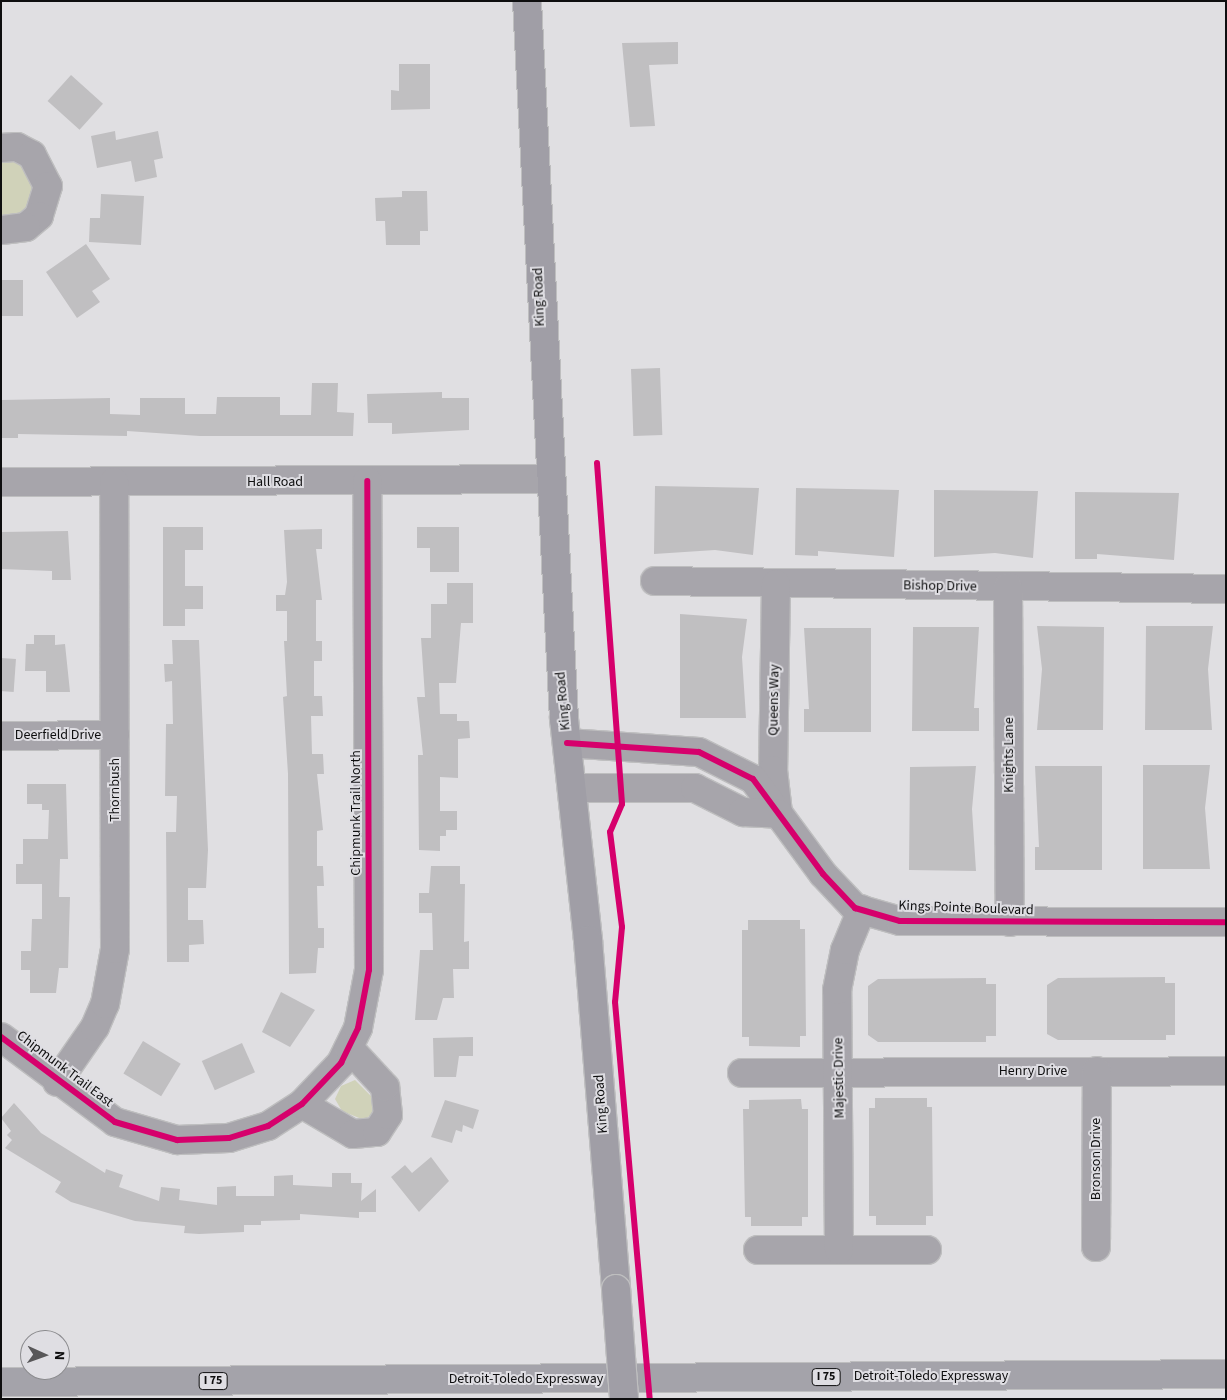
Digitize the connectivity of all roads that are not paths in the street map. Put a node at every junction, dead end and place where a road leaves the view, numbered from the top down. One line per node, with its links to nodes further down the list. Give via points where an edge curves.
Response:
1 (527, 1): 4 (main road, King Road)
2 (1, 148): 3 (street, via 17,147 32,155 48,186 39,216 26,227)
3 (1, 230)
4 (548, 480): 5 (street, Hall Road); 14 (main road, King Road)
5 (367, 481): 7 (street, Hall Road); 21 (street, Chipmunk Trail North, via 369,970 364,1009)
6 (1, 482): 7 (street, Hall Road)
7 (114, 482): 12 (street, Thornbush)
8 (655, 581): 9 (street, Bishop Drive)
9 (776, 584): 10 (street, Bishop Drive); 16 (street, Queens Way, via 773,770)
10 (1008, 587): 11 (street, Bishop Drive); 18 (street, Knights Lane)
11 (1226, 590)
12 (114, 735): 13 (street, Deerfield Drive); 26 (street, Thornbush, via 112,974 95,1027)
13 (1, 736)
14 (567, 743): 15 (main road, King Road); 16 (street, Kings Pointe Boulevard, via 699,752 753,779)
15 (574, 788): 16 (street, via 695,788 743,812); 34 (main road, King Road, bridge)
16 (778, 814): 17 (street, Kings Pointe Boulevard, via 823,874)
17 (862, 910): 18 (street, Kings Pointe Boulevard, via 900,921); 23 (street, Majestic Drive, via 845,950 837,990)
18 (1010, 922): 19 (street, Kings Pointe Boulevard)
19 (1226, 922)
20 (1, 1037): 26 (street, Chipmunk Trail East)
21 (349, 1048): 27 (street, Chipmunk Trail North, via 329,1078); 27 (street, via 385,1087 388,1115 377,1132 353,1134)
22 (1226, 1070): 24 (street, Henry Drive)
23 (840, 1071): 24 (street, Henry Drive); 25 (street, Henry Drive); 30 (street, Majestic Drive)
24 (1096, 1071): 28 (street, Bronson Drive)
25 (742, 1074)
26 (57, 1082): 27 (street, Chipmunk Trail East, via 115,1122 177,1140 229,1138)
27 (294, 1110)
28 (1096, 1246)
29 (758, 1250): 30 (street)
30 (839, 1250): 31 (street)
31 (927, 1250)
32 (1226, 1374): 33 (highway, Detroit-Toledo Expressway / I 75)
33 (1, 1382)
34 (624, 1399)

